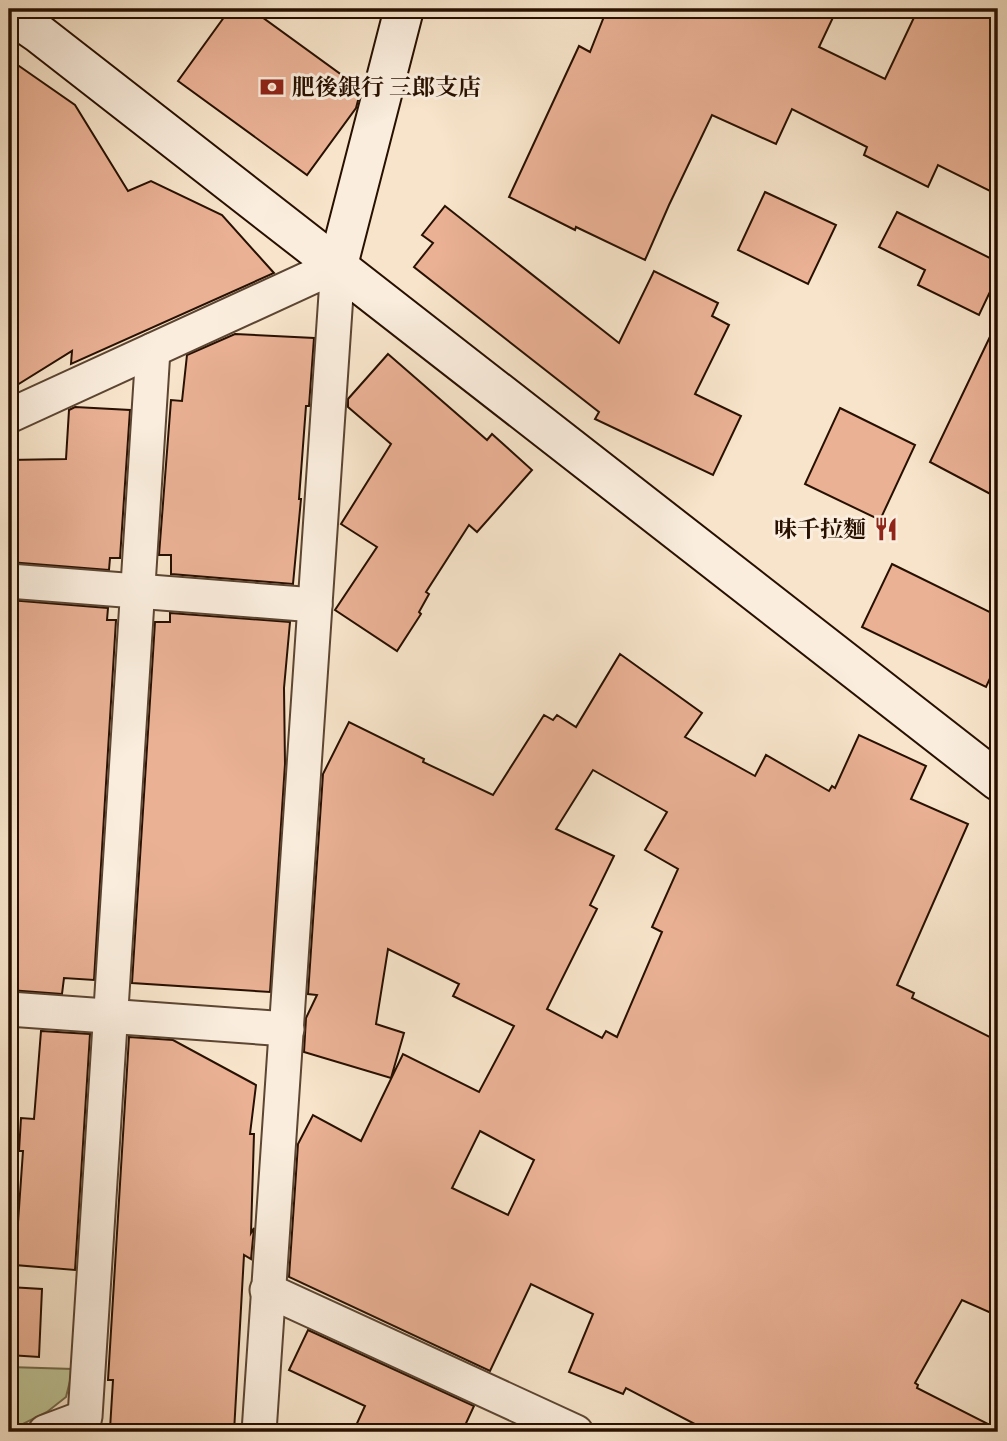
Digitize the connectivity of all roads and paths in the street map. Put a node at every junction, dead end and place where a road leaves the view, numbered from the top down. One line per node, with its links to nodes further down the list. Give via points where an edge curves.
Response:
1 (404, 9): 3 (street)
2 (9, 13): 3 (street)
3 (338, 265): 4 (street); 8 (street); 9 (street)
4 (153, 350): 5 (street); 7 (street)
5 (9, 416)
6 (9, 581): 7 (street)
7 (138, 592): 8 (street); 11 (street)
8 (315, 605): 12 (street)
9 (998, 781)
10 (9, 1009): 11 (street)
11 (111, 1017): 12 (street); 14 (street)
12 (287, 1028): 13 (street)
13 (267, 1290): 16 (street); 17 (street)
14 (85, 1424): 15 (street)
15 (45, 1432)
16 (259, 1432)
17 (576, 1432)

